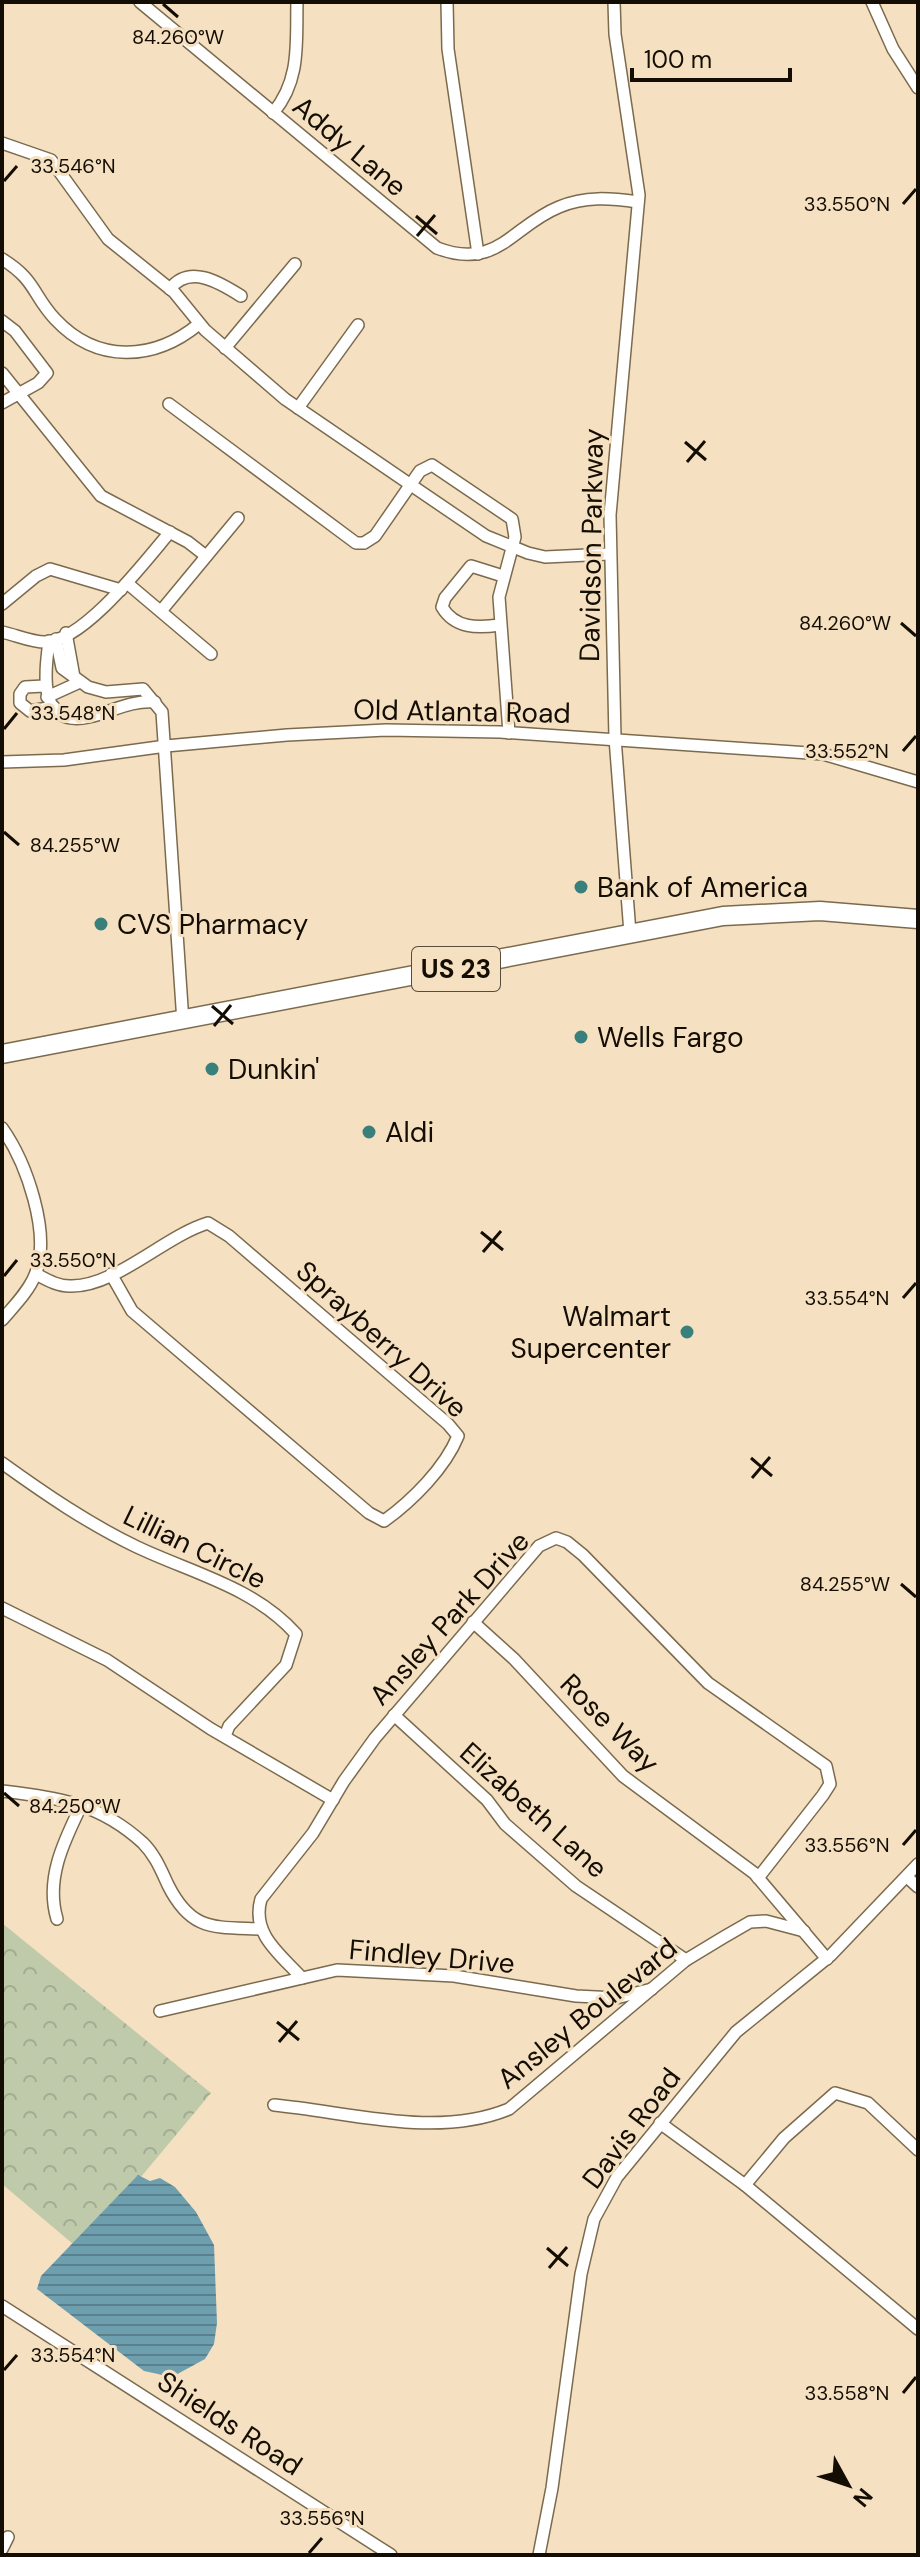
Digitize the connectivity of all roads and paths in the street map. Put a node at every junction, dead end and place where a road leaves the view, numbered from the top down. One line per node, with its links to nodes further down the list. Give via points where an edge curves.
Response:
1 (140, 2): 7 (street, Addy Lane)
2 (297, 2): 7 (street, via 294,76)
3 (447, 2): 10 (street, via 448,49)
4 (614, 2): 9 (street, Davidson Parkway)
5 (872, 2): 6 (street)
6 (918, 88)
7 (273, 113): 10 (street, Addy Lane, via 423,239 451,252)
8 (2, 143): 13 (street, via 56,164 108,239)
9 (638, 202): 10 (street, via 601,198 567,204 502,246); 28 (street, Davidson Parkway)
10 (478, 254)
11 (2, 259): 16 (street, via 31,281 58,322 104,351 160,349)
12 (295, 264): 18 (street)
13 (170, 289): 14 (street, via 183,276 193,276); 16 (street)
14 (241, 296)
15 (2, 321): 20 (street, via 46,370 44,378)
16 (199, 324): 18 (street)
17 (358, 325): 23 (street)
18 (225, 348): 23 (street)
19 (2, 373): 20 (street)
20 (19, 394): 21 (street); 26 (street, via 96,492)
21 (2, 403)
22 (169, 404): 24 (street, via 356,543 375,536)
23 (298, 408): 24 (street)
24 (411, 485): 27 (street, via 486,536); 27 (street, via 423,469 434,465 512,519)
25 (238, 518): 29 (street)
26 (170, 532): 29 (street); 31 (street)
27 (512, 547): 28 (street, via 537,556); 30 (street)
28 (609, 554): 42 (street, Davidson Parkway)
29 (206, 556): 33 (street)
30 (503, 576): 34 (street); 34 (street, via 469,567 442,607 466,626)
31 (124, 587): 32 (street, via 50,569); 33 (street); 36 (street, via 106,606)
32 (2, 604)
33 (161, 611): 37 (street)
34 (500, 625): 41 (street)
35 (2, 632): 36 (street)
36 (57, 638): 38 (street); 39 (street)
37 (211, 654)
38 (77, 680): 39 (street); 40 (street, via 99,691 143,689)
39 (48, 697): 40 (street, via 66,715 85,718 131,703)
40 (155, 702): 43 (street, via 162,712)
41 (509, 733): 42 (street, Old Atlanta Road); 43 (street, Old Atlanta Road, via 386,730)
42 (615, 738): 45 (street, Old Atlanta Road, via 823,754); 47 (street, Davidson Parkway)
43 (166, 746): 44 (street, Old Atlanta Road, via 64,760); 48 (street)
44 (2, 762)
45 (918, 782)
46 (918, 919): 47 (highway, US 23, via 820,911 764,913)
47 (630, 933): 48 (highway, US 23)
48 (183, 1022): 49 (highway, US 23)
49 (2, 1054)
50 (2, 1128): 51 (street, via 38,1211)
51 (36, 1274): 52 (street, Sprayberry Drive, via 73,1287); 53 (street)
52 (111, 1274): 52 (street, Sprayberry Drive, via 132,1311 384,1521 451,1453 458,1436 448,1424 208,1223 187,1229)
53 (2, 1320)
54 (2, 1463): 58 (street, Lillian Circle, via 111,1533 242,1591 296,1634 291,1659)
55 (2, 1608): 58 (street, via 107,1660)
56 (473, 1622): 57 (street, Ansley Park Drive); 64 (street, Rose Way, via 623,1776); 64 (street, Ansley Park Drive, via 539,1546 556,1538 567,1542 708,1683 826,1766 830,1784)
57 (394, 1715): 60 (street, Ansley Park Drive); 70 (street, Elizabeth Lane, via 576,1886)
58 (225, 1736): 60 (street)
59 (2, 1791): 61 (street, via 55,1796)
60 (333, 1800): 67 (street, Ansley Park Drive, via 261,1899)
61 (81, 1806): 66 (street, via 55,1870); 67 (street, via 145,1845 181,1909 195,1921)
62 (918, 1864): 63 (street, Davis Road)
63 (907, 1877): 65 (street); 69 (street, Davis Road)
64 (758, 1878): 68 (street)
65 (918, 1887)
66 (57, 1919)
67 (259, 1929): 71 (street)
68 (804, 1931): 69 (street); 70 (street, Ansley Boulevard, via 750,1922)
69 (827, 1959): 75 (street, Davis Road, via 736,2032)
70 (686, 1960): 72 (street, Ansley Boulevard)
71 (302, 1978): 72 (street, Findley Drive, via 337,1970 454,1976 616,1998); 73 (street, Findley Drive)
72 (654, 1988): 74 (street, Ansley Boulevard, via 509,2109 485,2119 422,2122)
73 (160, 2011)
74 (274, 2105)
75 (660, 2123): 77 (street); 83 (street, Davis Road, via 617,2177 594,2219)
76 (918, 2150): 77 (street, via 868,2103 835,2093 784,2138)
77 (745, 2185): 79 (street)
78 (2, 2306): 82 (street, Shields Road)
79 (918, 2329)
80 (8, 2537): 81 (street)
81 (2, 2549)
82 (391, 2555)
83 (539, 2555)

